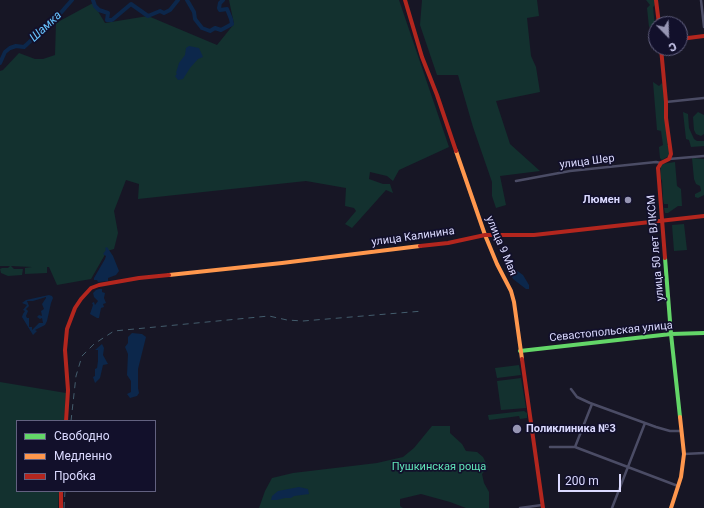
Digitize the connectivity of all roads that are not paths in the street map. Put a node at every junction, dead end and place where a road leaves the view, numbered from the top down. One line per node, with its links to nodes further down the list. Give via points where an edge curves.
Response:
1 (405, 0): 17 (street, улица 9 Мая, via 422,57)
2 (656, 0): 4 (street)
3 (701, 0): 5 (street)
4 (658, 16)
5 (704, 27)
6 (704, 36): 7 (street)
7 (688, 37)
8 (662, 56): 10 (street)
9 (704, 98): 10 (street)
10 (666, 102): 12 (street, via 671,154)
11 (704, 156): 12 (street)
12 (669, 159): 13 (street)
13 (661, 163): 14 (street, улица Шер, via 570,172); 16 (street, улица 50 лет ВЛКСМ, via 658,168)
14 (516, 181)
15 (704, 216): 16 (street, улица Калинина)
16 (662, 220): 17 (street, улица Калинина, via 534,234); 19 (street, улица 50 лет ВЛКСМ)
17 (485, 235): 20 (street, улица 9 Мая, via 513,296); 23 (street, улица Калинина, via 448,243 125,280 91,288 70,318 66,339)
18 (704, 333): 19 (street, Севастопольская улица)
19 (671, 334): 20 (street, Севастопольская улица); 25 (street, улица 50 лет ВЛКСМ)
20 (520, 351): 33 (street, улица 9 Мая)
21 (571, 389): 22 (street, via 577,397)
22 (592, 404): 24 (street); 27 (street)
23 (66, 420)
24 (646, 423): 25 (street, via 670,431); 30 (street)
25 (681, 431): 29 (street, улица 50 лет ВЛКСМ)
26 (550, 447): 27 (street)
27 (575, 447): 30 (street)
28 (704, 453): 29 (street)
29 (684, 454): 31 (street, улица 50 лет ВЛКСМ)
30 (628, 467): 31 (street); 36 (street)
31 (678, 486): 37 (street, улица 50 лет ВЛКСМ)
32 (61, 492): 34 (street)
33 (542, 506): 35 (street)
34 (61, 508)
35 (520, 508)
36 (612, 508)
37 (671, 508)

